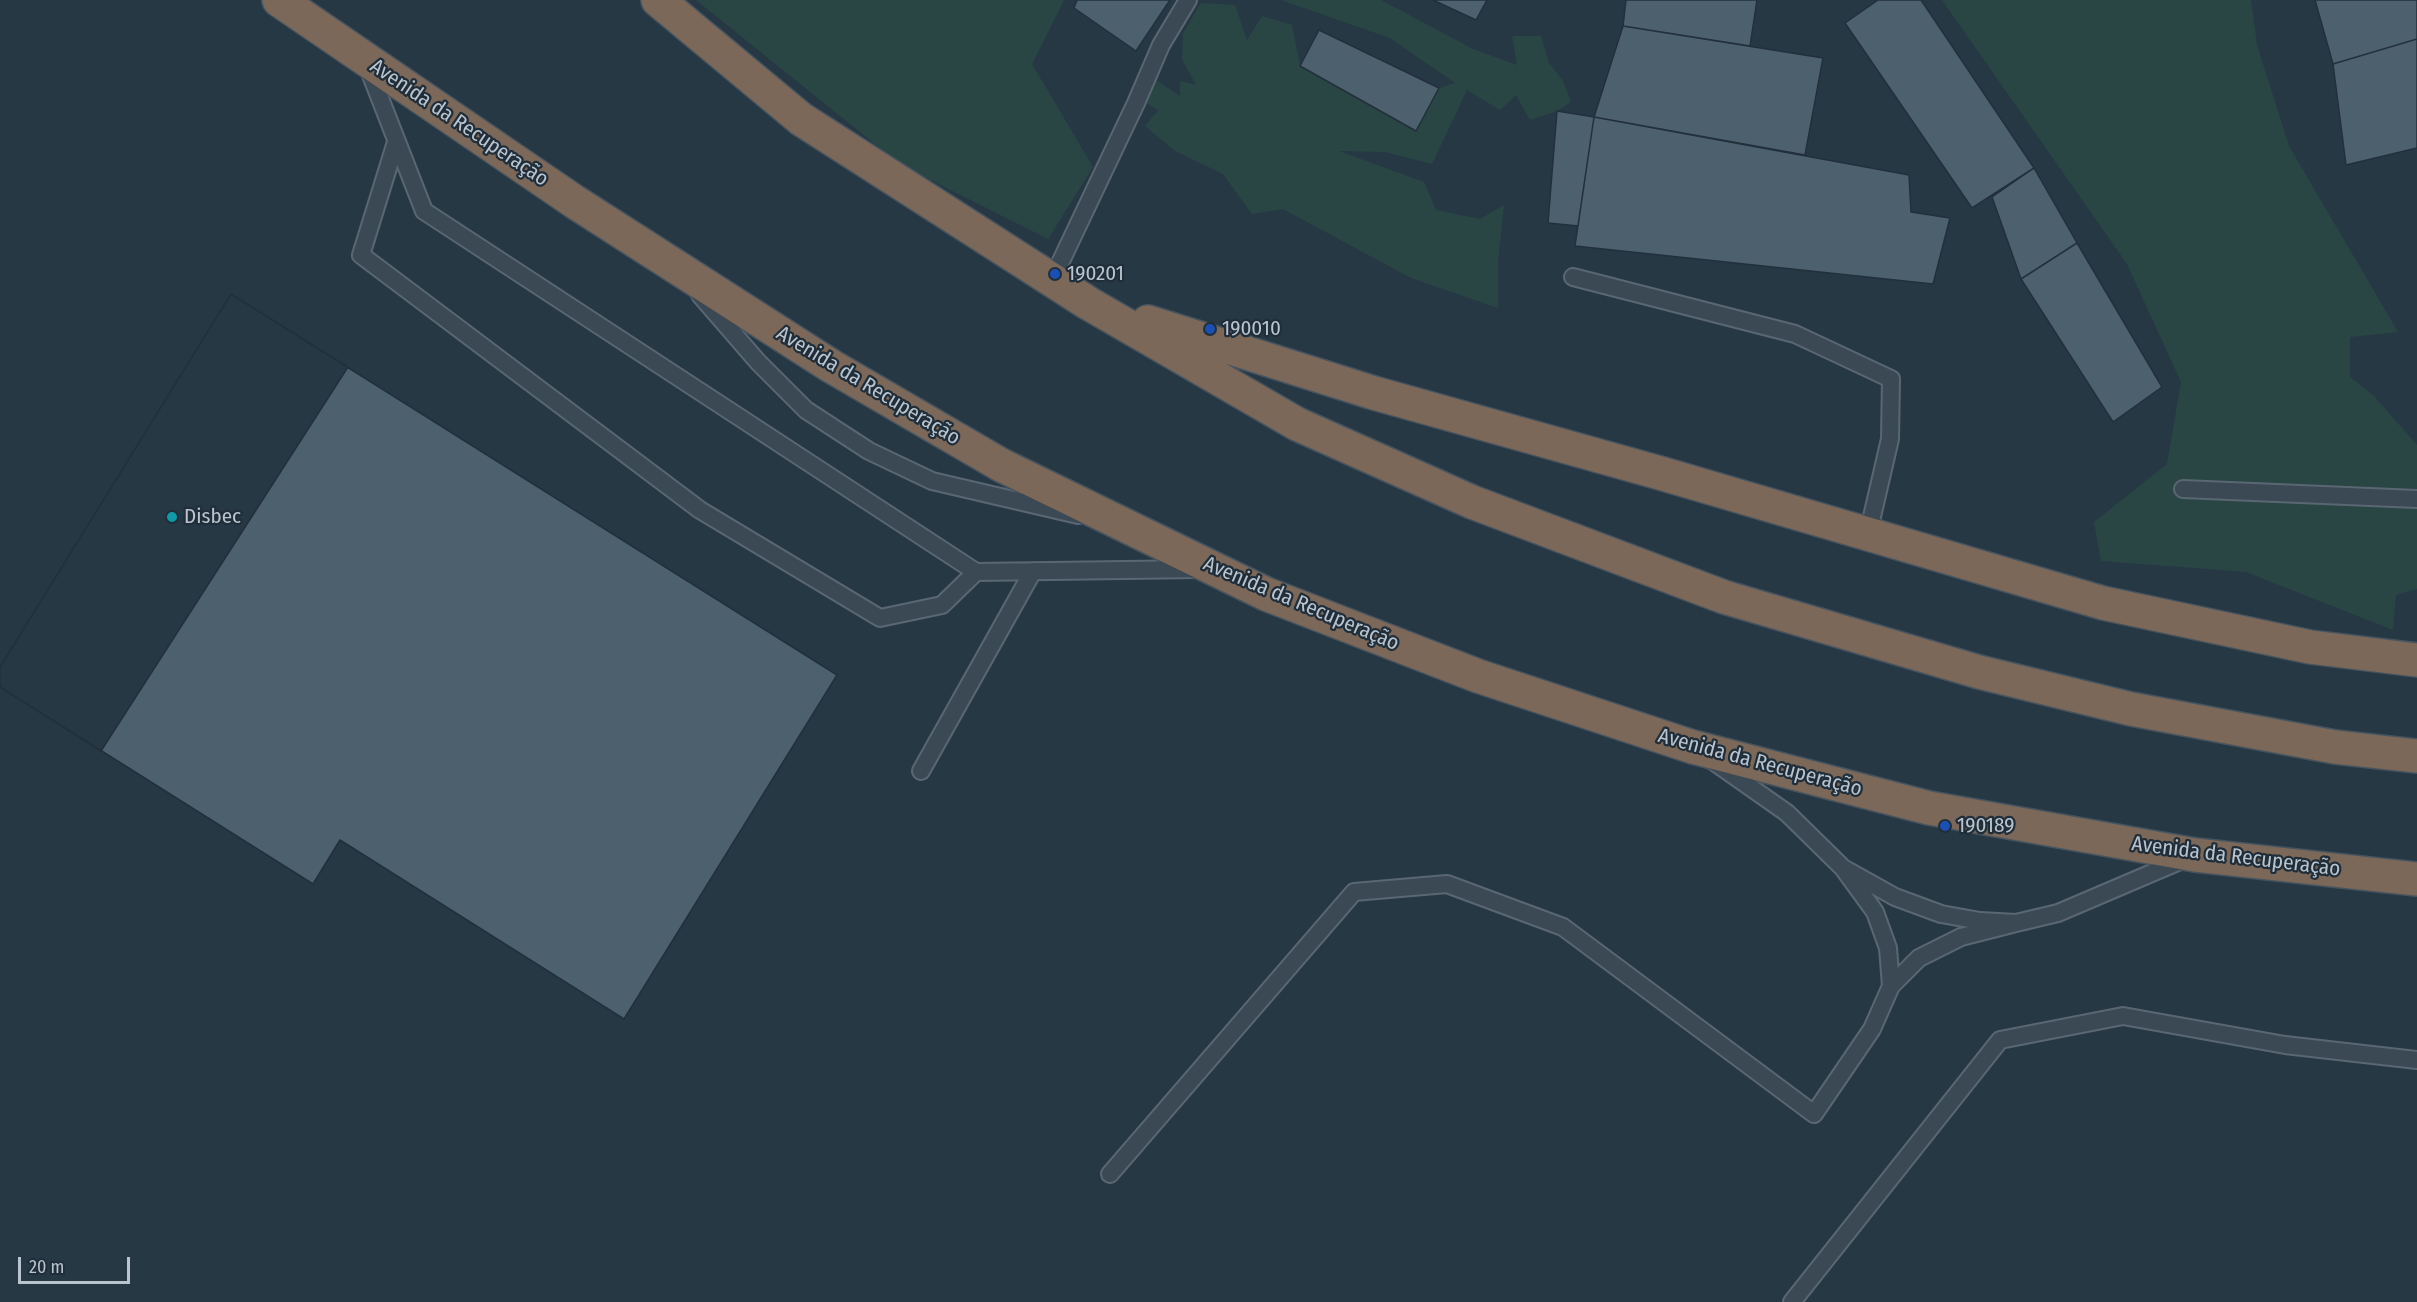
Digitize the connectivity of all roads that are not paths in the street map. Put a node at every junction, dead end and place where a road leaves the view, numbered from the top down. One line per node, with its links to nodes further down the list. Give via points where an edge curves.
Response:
1 (279, 0): 4 (highway, Avenida da Recuperação)
2 (658, 0): 8 (highway, via 801,120)
3 (1188, 0): 8 (lane, via 1161,45)
4 (365, 59): 5 (lane); 6 (highway, Avenida da Recuperação)
5 (396, 142): 16 (lane, via 424,211); 16 (lane, via 361,255 700,510 880,618 942,605)
6 (676, 267): 12 (highway, Avenida da Recuperação, via 831,366 1001,465); 12 (lane, via 758,362 807,410 869,451 932,481)
7 (1573, 277): 13 (lane, via 1795,334 1891,379 1890,439)
8 (1052, 280): 9 (highway)
9 (1088, 303): 13 (highway, via 1374,393); 19 (highway, via 1297,424 1472,502 1724,597 1979,672 2131,710 2335,747)
10 (2183, 489): 11 (lane)
11 (2417, 499)
12 (1130, 527): 14 (highway, Avenida da Recuperação)
13 (1868, 534): 17 (highway, via 2103,603 2310,647)
14 (1215, 569): 15 (lane); 18 (highway, Avenida da Recuperação, via 1266,594 1478,676)
15 (1033, 571): 16 (lane); 20 (lane)
16 (976, 572)
17 (2417, 660)
18 (1693, 747): 21 (highway, Avenida da Recuperação, via 1929,808); 22 (lane, via 1787,813)
19 (2417, 756)
20 (921, 771)
21 (2195, 855): 23 (highway, Avenida da Recuperação); 24 (lane, via 2058,913)
22 (1843, 868): 24 (lane, via 1895,897 1941,915); 25 (lane, via 1875,912 1888,948)
23 (2417, 879)
24 (2016, 923): 25 (lane, via 1961,938 1919,958)
25 (1891, 986): 27 (lane, via 1872,1029 1814,1114 1563,927 1447,884 1354,892)
26 (2417, 1060): 28 (lane, via 2285,1045 2123,1016 2000,1040)
27 (1110, 1174)
28 (1792, 1302)

